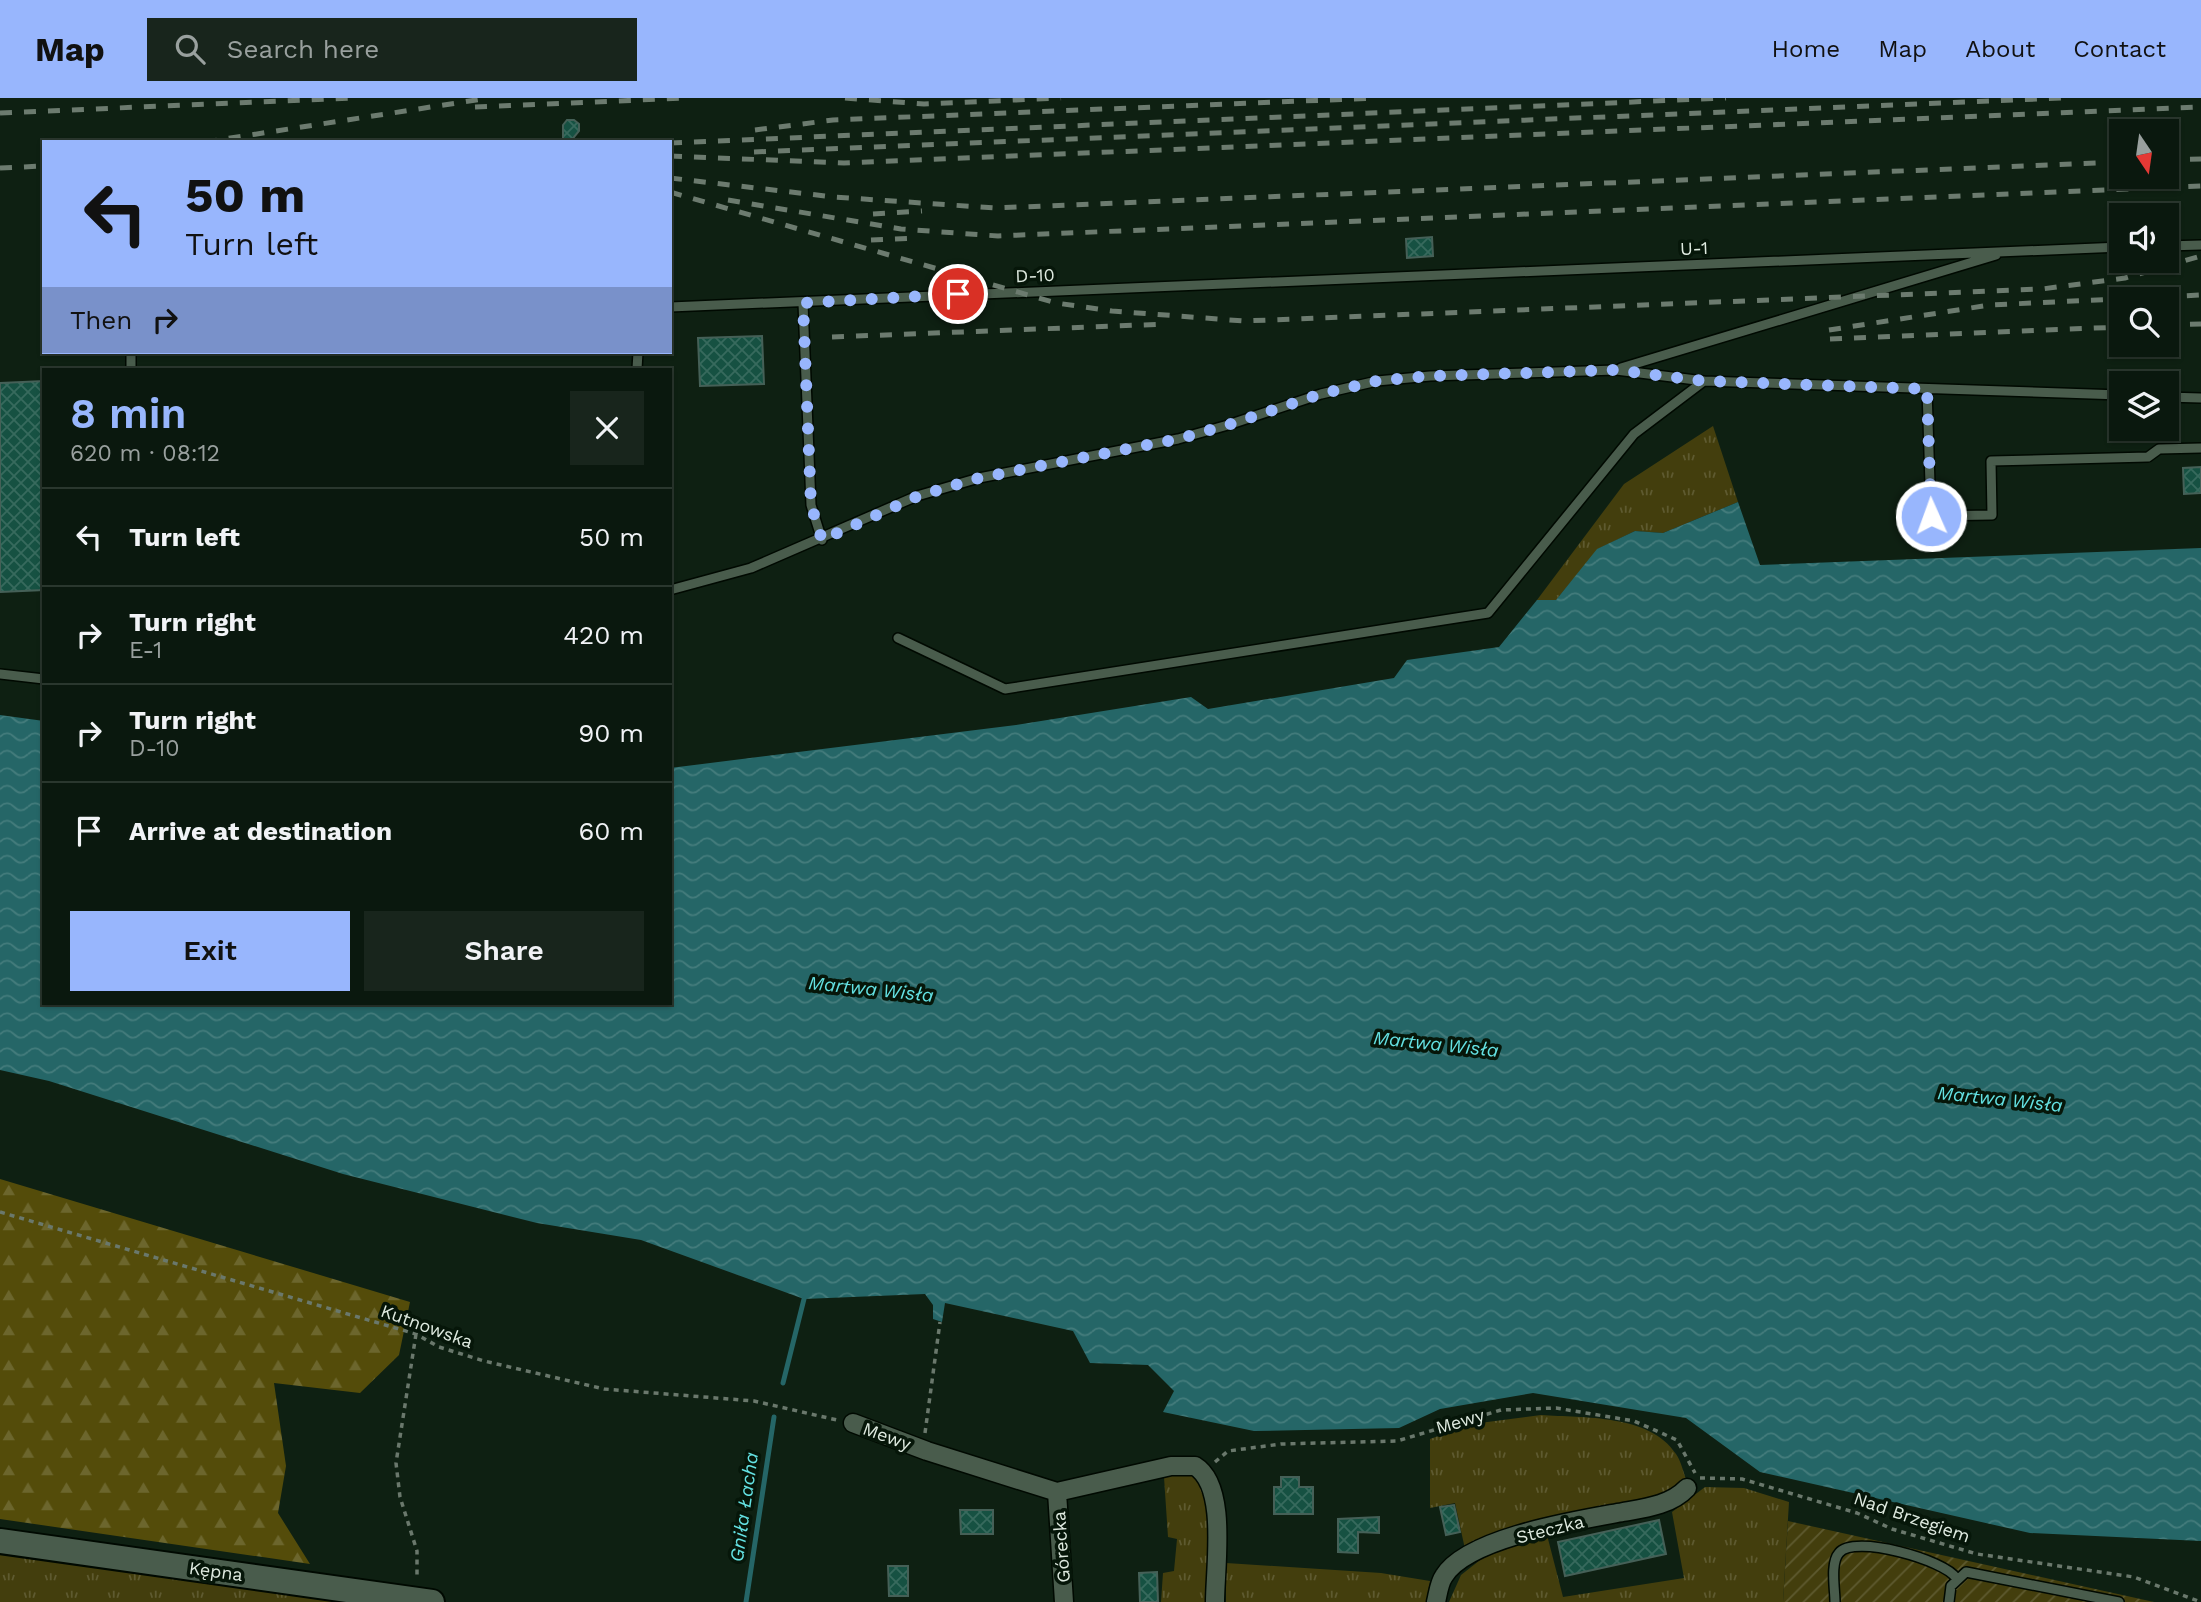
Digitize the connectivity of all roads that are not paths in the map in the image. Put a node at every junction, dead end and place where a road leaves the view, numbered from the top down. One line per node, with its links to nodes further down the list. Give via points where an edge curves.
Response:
1 (2201, 245): 2 (lane)
2 (2179, 246)
3 (2109, 247): 4 (lane, U-1)
4 (2009, 251): 5 (lane, U-1); 8 (lane)
5 (1268, 281): 6 (lane, D-10)
6 (803, 303): 7 (lane, D-10); 15 (lane, via 811,505)
7 (672, 307)
8 (1616, 370): 9 (lane); 15 (lane, via 1377,381 1178,439 979,478 918,496)
9 (1704, 381): 10 (lane); 17 (lane, via 1634,434 1488,613 1005,689)
10 (1927, 389): 11 (lane); 14 (lane, via 1931,516 1992,515 1991,461 2148,457 2159,449)
11 (2109, 395)
12 (2179, 397): 13 (lane)
13 (2201, 398)
14 (2201, 448)
15 (822, 540): 16 (lane, via 751,568)
16 (672, 589)
17 (898, 638)
18 (0, 674): 19 (lane)
19 (42, 679)
20 (853, 1423): 22 (street, Mewy)
21 (1692, 1483): 28 (street, Steczka, via 1679,1496 1657,1505 1548,1527 1474,1553 1456,1562 1443,1577)
22 (1057, 1492): 26 (street, Górecka); 27 (street, via 1171,1466 1195,1466 1203,1471 1215,1498)
23 (0, 1541): 25 (street, Kępna)
24 (1956, 1578): 29 (lane, via 1943,1566 1875,1547 1851,1546 1839,1552 1835,1561); 30 (lane); 31 (lane, via 1977,1572)
25 (425, 1601)
26 (1064, 1602)
27 (1215, 1602)
28 (1436, 1602)
29 (1835, 1602)
30 (1949, 1602)
31 (2119, 1602)

